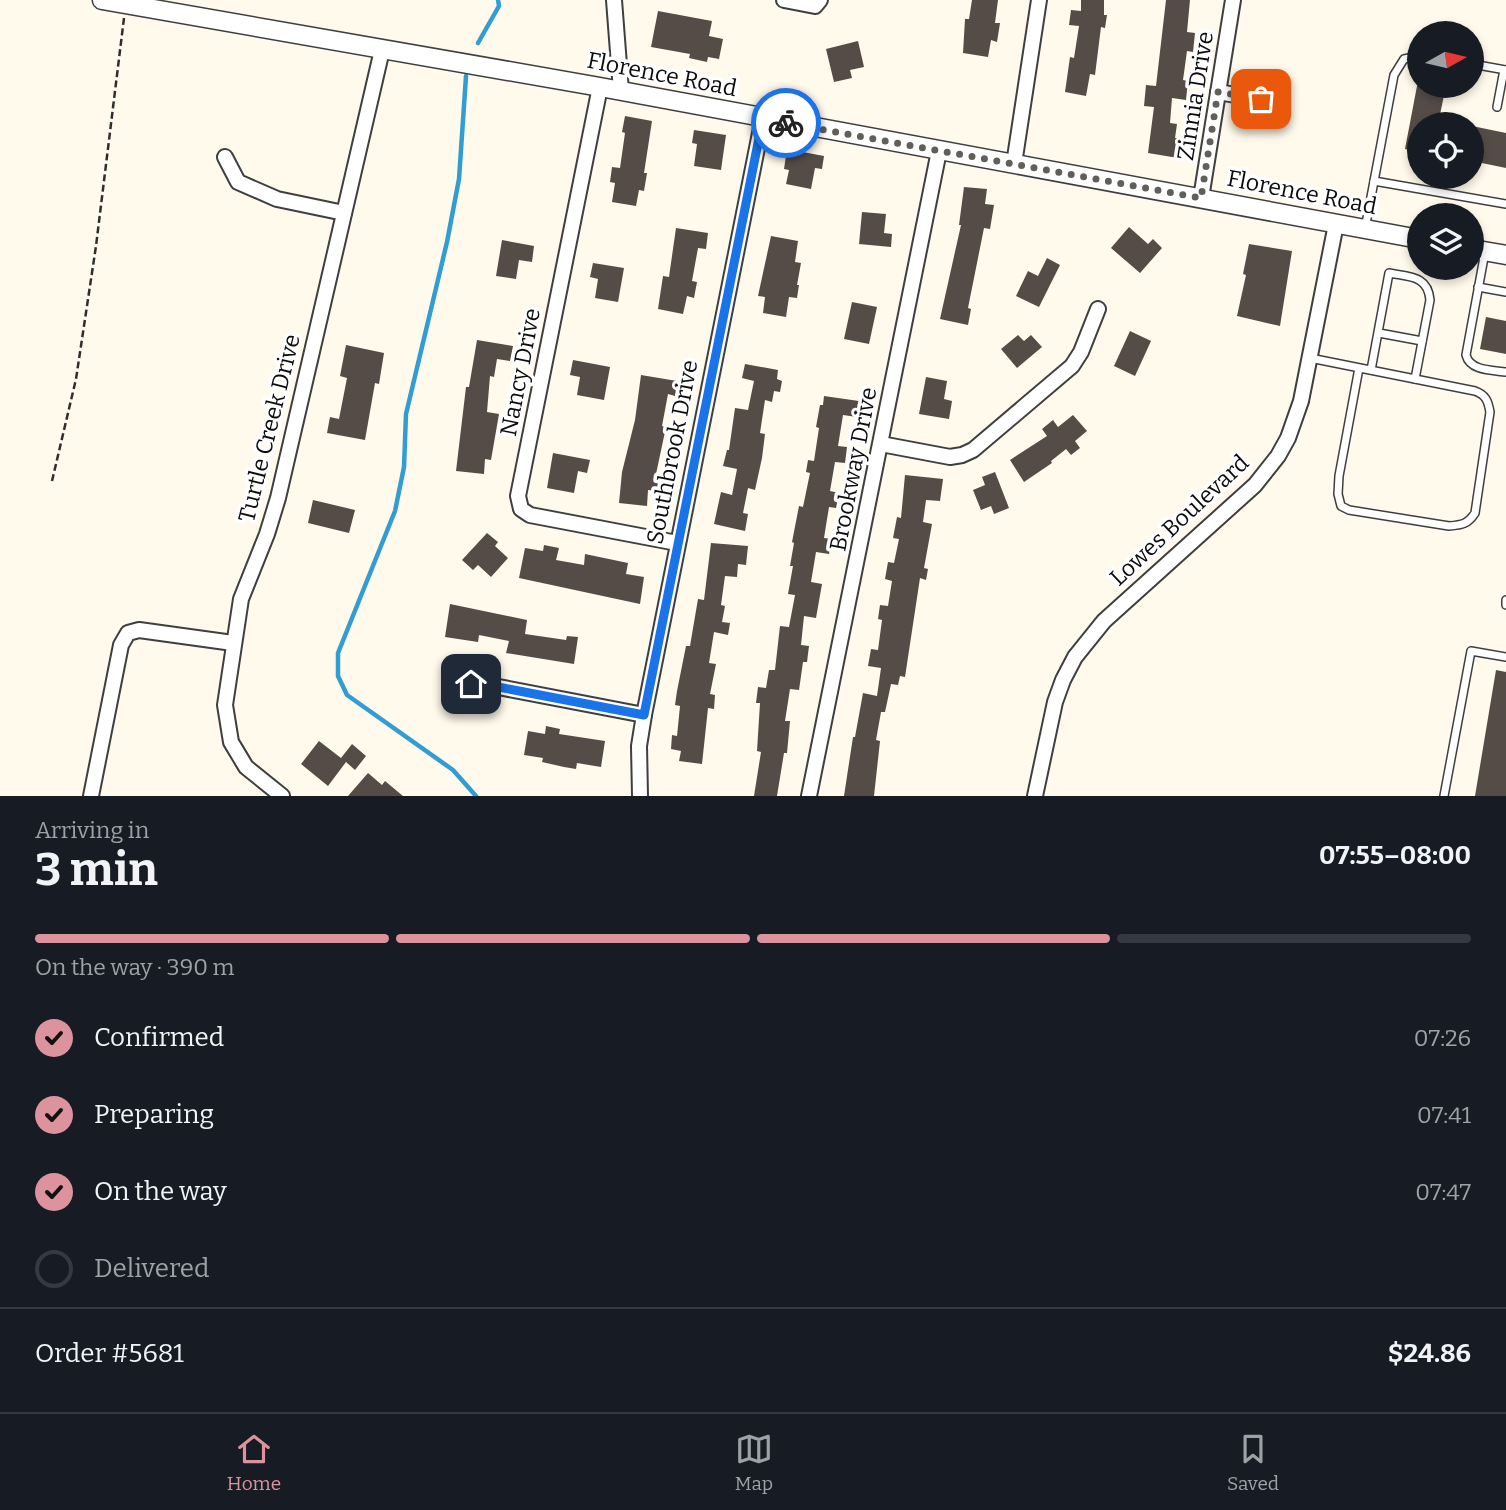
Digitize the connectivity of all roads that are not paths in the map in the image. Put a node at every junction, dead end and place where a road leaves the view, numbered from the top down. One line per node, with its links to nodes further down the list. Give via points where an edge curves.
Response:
1 (102, 0): 7 (street, Florence Road)
2 (614, 0): 13 (street)
3 (785, 0): 4 (street, via 815,6)
4 (820, 0)
5 (1039, 0): 20 (street)
6 (1233, 0): 14 (street, Zinnia Drive)
7 (136, 4): 8 (street, Florence Road)
8 (382, 50): 12 (street, Florence Road); 24 (street, Turtle Creek Drive)
9 (1407, 58): 21 (lane, via 1394,75)
10 (1484, 66): 11 (lane)
11 (1505, 70): 16 (lane)
12 (600, 87): 13 (street, Florence Road); 42 (street, Nancy Drive, via 518,496 521,509 530,515)
13 (621, 91): 17 (street, Florence Road)
14 (1218, 92): 15 (street); 22 (street, Zinnia Drive)
15 (1282, 103)
16 (1497, 107)
17 (763, 118): 18 (street, Florence Road); 42 (street, Southbrook Drive)
18 (939, 151): 20 (street, Florence Road); 41 (street, Brookway Drive)
19 (225, 157): 24 (street, via 238,182 277,199)
20 (1014, 164): 22 (street, Florence Road)
21 (1374, 181): 23 (lane); 26 (lane)
22 (1201, 198): 25 (street, Florence Road)
23 (1506, 204)
24 (344, 213): 45 (street, Turtle Creek Drive, via 278,498 241,599)
25 (1336, 224): 26 (street, Florence Road); 36 (street, Lowes Boulevard)
26 (1365, 229): 27 (street, Florence Road)
27 (1407, 237)
28 (1484, 251): 29 (street)
29 (1506, 253)
30 (1478, 280): 31 (lane)
31 (1478, 287): 32 (lane); 39 (lane, via 1467,362)
32 (1506, 292)
33 (1098, 309): 41 (street, via 1072,366 973,450 950,457)
34 (1379, 333): 35 (lane); 35 (lane, via 1389,273 1423,282 1429,289); 38 (lane)
35 (1422, 341): 40 (lane)
36 (1310, 358): 37 (lane); 53 (street, Lowes Boulevard, via 1296,419 1267,472 1104,621 1075,657 1055,702)
37 (1359, 368): 38 (lane); 40 (lane, via 1339,476 1341,506 1449,526 1463,524 1475,513 1488,402 1475,391)
38 (1371, 370): 40 (lane)
39 (1506, 372)
40 (1415, 379)
41 (881, 444): 52 (street, Brookway Drive)
42 (677, 543): 48 (street, Southbrook Drive)
43 (1506, 600): 44 (lane)
44 (1506, 606)
45 (233, 643): 49 (street, via 139,630 128,633 121,645); 50 (street, Turtle Creek Drive, via 225,705 231,742 246,766)
46 (1506, 657): 54 (lane, via 1471,651)
47 (455, 692): 48 (street, via 471,684 488,685)
48 (644, 715): 51 (street, Southbrook Drive)
49 (91, 796)
50 (282, 796)
51 (640, 796)
52 (809, 796)
53 (1035, 796)
54 (1444, 796)

